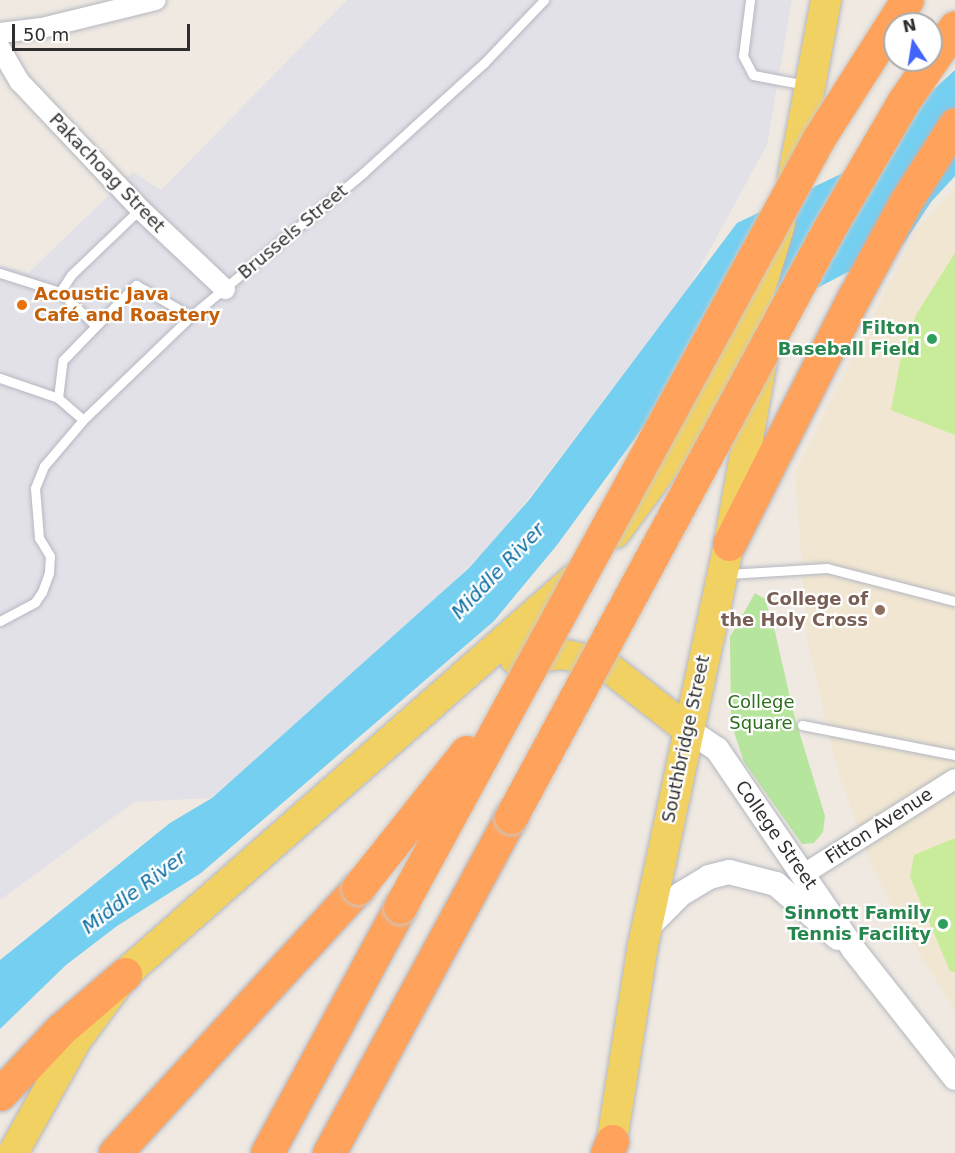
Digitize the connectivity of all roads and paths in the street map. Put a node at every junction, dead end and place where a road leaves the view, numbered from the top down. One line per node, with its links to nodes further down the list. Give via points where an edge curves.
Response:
1 (156, 0): 7 (street, via 42,28)
2 (544, 0): 14 (lane, Brussels Street, via 484,63)
3 (750, 0): 9 (lane, via 742,56 753,75)
4 (826, 0): 9 (main road, Southbridge Street)
5 (907, 0): 24 (highway, bridge, via 819,138)
6 (955, 27): 40 (highway, bridge, via 868,160)
7 (0, 33)
8 (0, 48): 12 (street, Pakachoag Street, via 20,82)
9 (810, 86): 11 (main road, Southbridge Street)
10 (955, 124): 21 (highway, via 906,201 855,295)
11 (791, 183): 21 (main road, Southbridge Street, bridge); 25 (main road, Southbridge Street, bridge, via 768,269 736,344 677,449 605,546 548,605)
12 (140, 209): 14 (street, Pakachoag Street); 15 (lane, via 70,275)
13 (0, 273): 15 (lane)
14 (225, 289): 16 (lane, Brussels Street)
15 (60, 292): 17 (lane)
16 (191, 316): 17 (lane, via 136,285); 20 (lane, Brussels Street)
17 (95, 325): 19 (lane, via 63,360)
18 (0, 378): 19 (lane)
19 (58, 398): 20 (lane)
20 (83, 420): 23 (lane, Brussels Street, via 44,466 35,488 39,538 50,556 50,573 35,602)
21 (726, 559): 22 (lane, via 827,568); 27 (main road, Southbridge Street)
22 (955, 601)
23 (0, 621)
24 (547, 639): 38 (highway, bridge, via 438,789 358,888); 39 (highway, bridge)
25 (447, 691): 27 (main road, via 506,663 530,656 562,654 612,670); 33 (main road, Southbridge Street)
26 (802, 725): 28 (lane)
27 (687, 729): 30 (street, College Street, via 717,749); 31 (main road, Southbridge Street)
28 (955, 755)
29 (955, 779): 30 (street, Fitton Avenue)
30 (804, 874): 32 (street, College Street)
31 (647, 928): 32 (street, College Street, via 681,894 701,881 729,872 744,873 776,884); 36 (main road, Southbridge Street)
32 (854, 950): 34 (street, College Street)
33 (125, 974): 35 (highway, via 60,1030); 37 (main road, Southbridge Street, via 77,1039)
34 (955, 1078)
35 (0, 1094)
36 (609, 1149)
37 (13, 1153)
38 (115, 1153)
39 (267, 1153)
40 (329, 1153)

